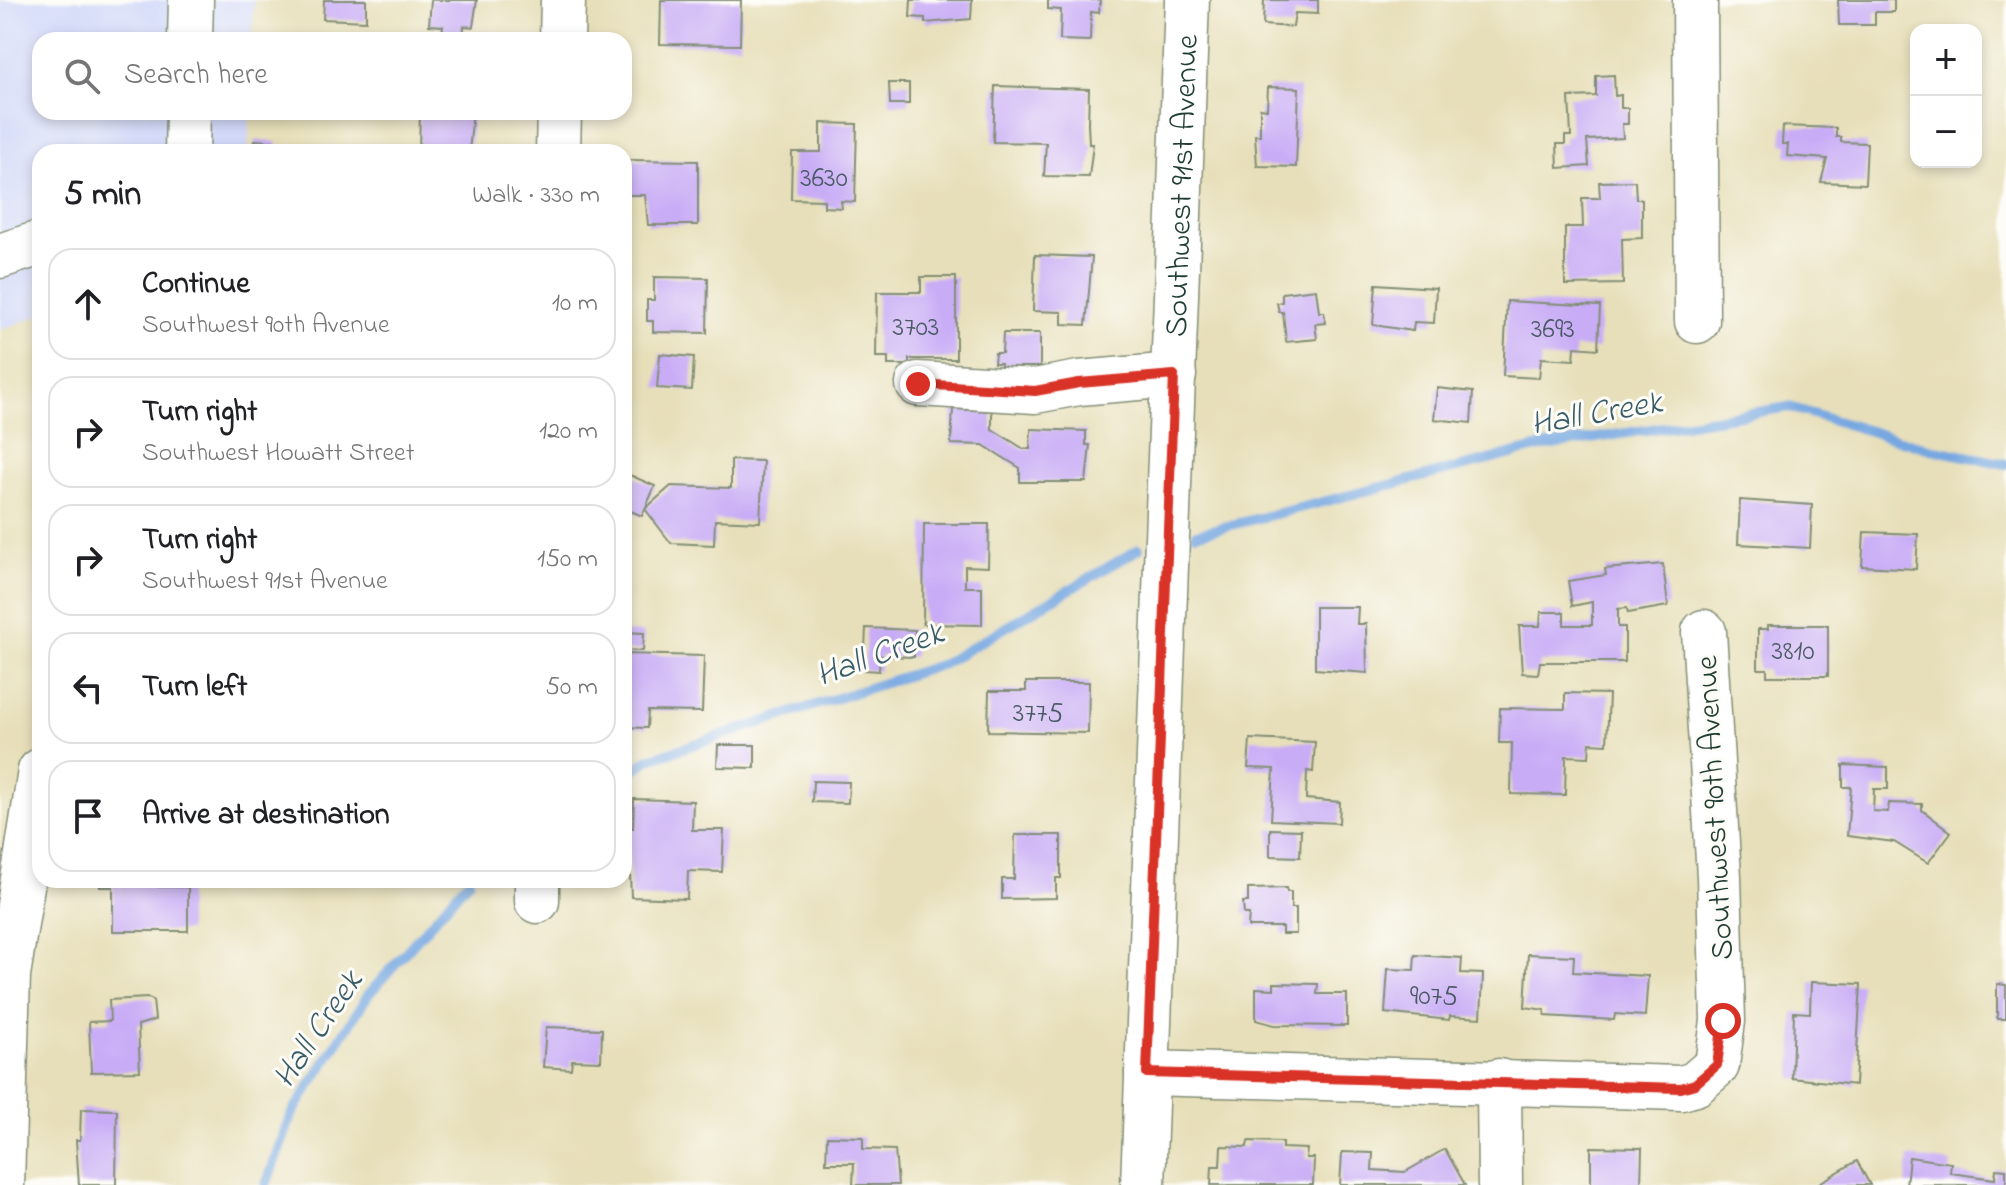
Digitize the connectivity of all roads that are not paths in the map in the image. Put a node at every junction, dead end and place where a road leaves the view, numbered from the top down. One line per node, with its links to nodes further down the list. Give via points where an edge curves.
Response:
1 (191, 0): 5 (street)
2 (563, 0): 6 (street)
3 (1187, 0): 14 (street, Southwest 91st Avenue)
4 (1695, 0): 13 (street)
5 (190, 32)
6 (562, 32)
7 (188, 120): 9 (street)
8 (559, 120): 10 (street)
9 (187, 144)
10 (558, 144)
11 (32, 246): 12 (street)
12 (0, 256)
13 (1697, 321)
14 (1174, 375): 15 (street, via 1035,391); 18 (street, Southwest 91st Avenue)
15 (918, 384)
16 (1704, 632): 19 (street, Southwest 90th Avenue, via 1719,876 1723,1021 1717,1065 1681,1088)
17 (26, 783): 20 (street, via 8,975)
18 (1147, 1073): 19 (street); 21 (street, Southwest 91st Avenue)
19 (1499, 1081): 22 (street)
20 (2, 1185)
21 (1143, 1185)
22 (1500, 1185)

